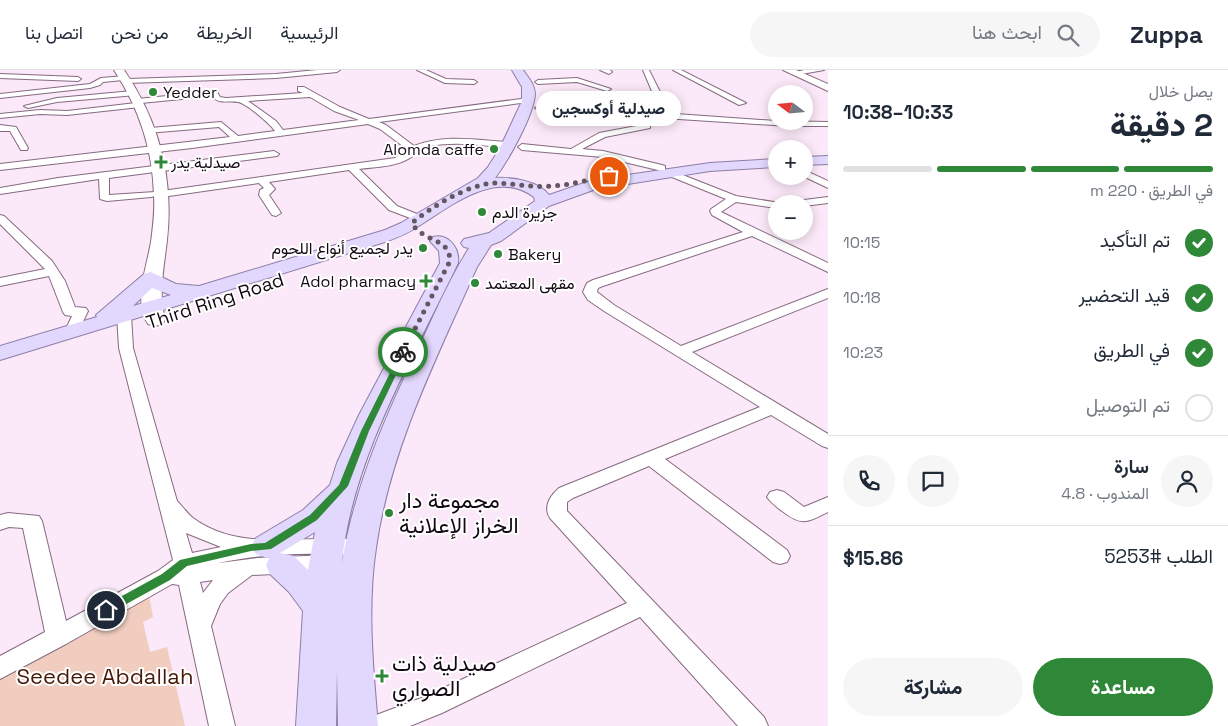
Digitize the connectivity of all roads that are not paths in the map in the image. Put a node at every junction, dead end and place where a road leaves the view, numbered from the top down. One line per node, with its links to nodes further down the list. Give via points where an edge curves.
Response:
1 (24, 70): 14 (street)
2 (252, 70): 15 (street)
3 (337, 70): 13 (street)
4 (420, 70): 17 (street, via 445,81)
5 (517, 70): 27 (main road, via 528,86)
6 (527, 70): 18 (main road)
7 (645, 70): 8 (street); 31 (street, via 658,96)
8 (656, 70)
9 (676, 70): 26 (street)
10 (821, 70): 11 (street)
11 (792, 72): 21 (street)
12 (0, 76): 14 (street)
13 (283, 76): 15 (street); 22 (street)
14 (19, 77): 16 (street)
15 (259, 77): 19 (street)
16 (100, 80): 19 (street); 23 (street, via 96,85)
17 (474, 82)
18 (538, 82): 20 (street, via 574,80); 27 (main road, via 542,93)
19 (129, 84): 24 (street, via 212,94 220,100); 30 (street); 30 (street, via 67,113); 37 (street)
20 (607, 88)
21 (828, 88)
22 (310, 95): 24 (street); 33 (street)
23 (0, 96)
24 (241, 99): 38 (street)
25 (477, 99): 29 (street)
26 (742, 103)
27 (531, 106): 29 (street); 31 (street); 41 (main road); 42 (main road)
28 (0, 107): 30 (street)
29 (488, 107): 33 (street)
30 (10, 112): 32 (street)
31 (658, 114): 34 (street)
32 (0, 116)
33 (368, 121): 38 (street); 45 (street)
34 (828, 124)
35 (647, 126): 46 (street, via 602,135)
36 (0, 128): 43 (street, via 14,130)
37 (150, 131): 39 (street, via 180,128 188,135 227,131); 44 (street)
38 (281, 133): 39 (street)
39 (236, 139): 40 (street)
40 (198, 144): 44 (street); 53 (street)
41 (507, 145): 45 (street, via 449,142); 64 (main road, via 490,176)
42 (522, 147): 46 (street); 59 (main road)
43 (24, 148)
44 (155, 149): 56 (street); 57 (street)
45 (413, 149): 55 (street, via 410,156 401,160)
46 (573, 151): 58 (street, via 620,157)
47 (274, 154): 53 (street)
48 (828, 155): 49 (main road)
49 (813, 156)
50 (768, 158): 58 (main road, via 710,162)
51 (828, 160): 52 (main road)
52 (813, 161)
53 (208, 163): 57 (street)
54 (768, 164): 58 (main road)
55 (350, 166): 62 (street); 74 (street, via 390,206)
56 (0, 167)
57 (158, 168): 60 (street); 66 (street)
58 (666, 170): 59 (main road, via 554,186); 67 (street); 70 (main road, via 593,185)
59 (516, 175): 64 (main road); 70 (main road, via 541,195)
60 (104, 176): 65 (street); 66 (street, via 104,197)
61 (813, 178): 63 (street)
62 (262, 180): 66 (street); 72 (street, via 270,189 264,195)
63 (828, 185)
64 (474, 186): 74 (main road, Third Ring Road)
65 (0, 191)
66 (157, 194): 80 (street, via 163,214)
67 (734, 199): 71 (street); 75 (street, via 715,213)
68 (828, 200): 69 (street)
69 (813, 202)
70 (543, 203): 77 (main road)
71 (768, 204)
72 (276, 213)
73 (1, 221): 79 (street)
74 (415, 221): 76 (main road, via 418,232); 82 (main road, Third Ring Road, via 379,238)
75 (751, 233): 78 (street); 87 (street, via 608,279 590,289 593,297)
76 (435, 240): 77 (main road, Third Ring Road, via 463,244); 84 (main road, Third Ring Road, via 386,245); 93 (main road, via 447,249 449,263 376,406)
77 (485, 241): 99 (main road, via 467,268 384,454)
78 (828, 268)
79 (53, 271): 81 (street); 86 (street, via 70,312 81,311)
80 (151, 278): 82 (main road, via 170,290); 84 (street); 86 (main road, via 123,304)
81 (0, 282)
82 (204, 291): 84 (main road, Third Ring Road)
83 (828, 293): 87 (street)
84 (153, 314): 85 (main road, Third Ring Road)
85 (125, 323): 86 (main road, Third Ring Road); 89 (main road, Third Ring Road); 95 (street, via 126,348)
86 (79, 329): 88 (main road, Third Ring Road)
87 (681, 351): 90 (street)
88 (0, 353)
89 (0, 368)
90 (773, 408): 91 (street); 92 (street)
91 (828, 442)
92 (651, 458): 100 (street); 103 (street, via 566,493 556,505 557,513)
93 (344, 486): 98 (main road); 101 (main road, via 314,518)
94 (777, 497): 96 (street, via 800,515)
95 (168, 500): 101 (street, via 175,512 198,531); 102 (street)
96 (828, 504)
97 (0, 523): 106 (street, via 32,521)
98 (327, 554): 99 (street); 101 (street); 104 (main road)
99 (359, 556): 110 (main road, via 354,651)
100 (780, 556)
101 (262, 557): 102 (street); 104 (main road, via 301,583); 105 (street, via 217,588)
102 (179, 572): 105 (street); 106 (street)
103 (642, 606): 111 (street, via 433,705); 112 (street)
104 (320, 609): 109 (main road)
105 (200, 625): 108 (street)
106 (58, 637): 107 (street)
107 (0, 668)
108 (222, 726)
109 (316, 726)
110 (358, 726)
111 (380, 726)
112 (755, 726)

